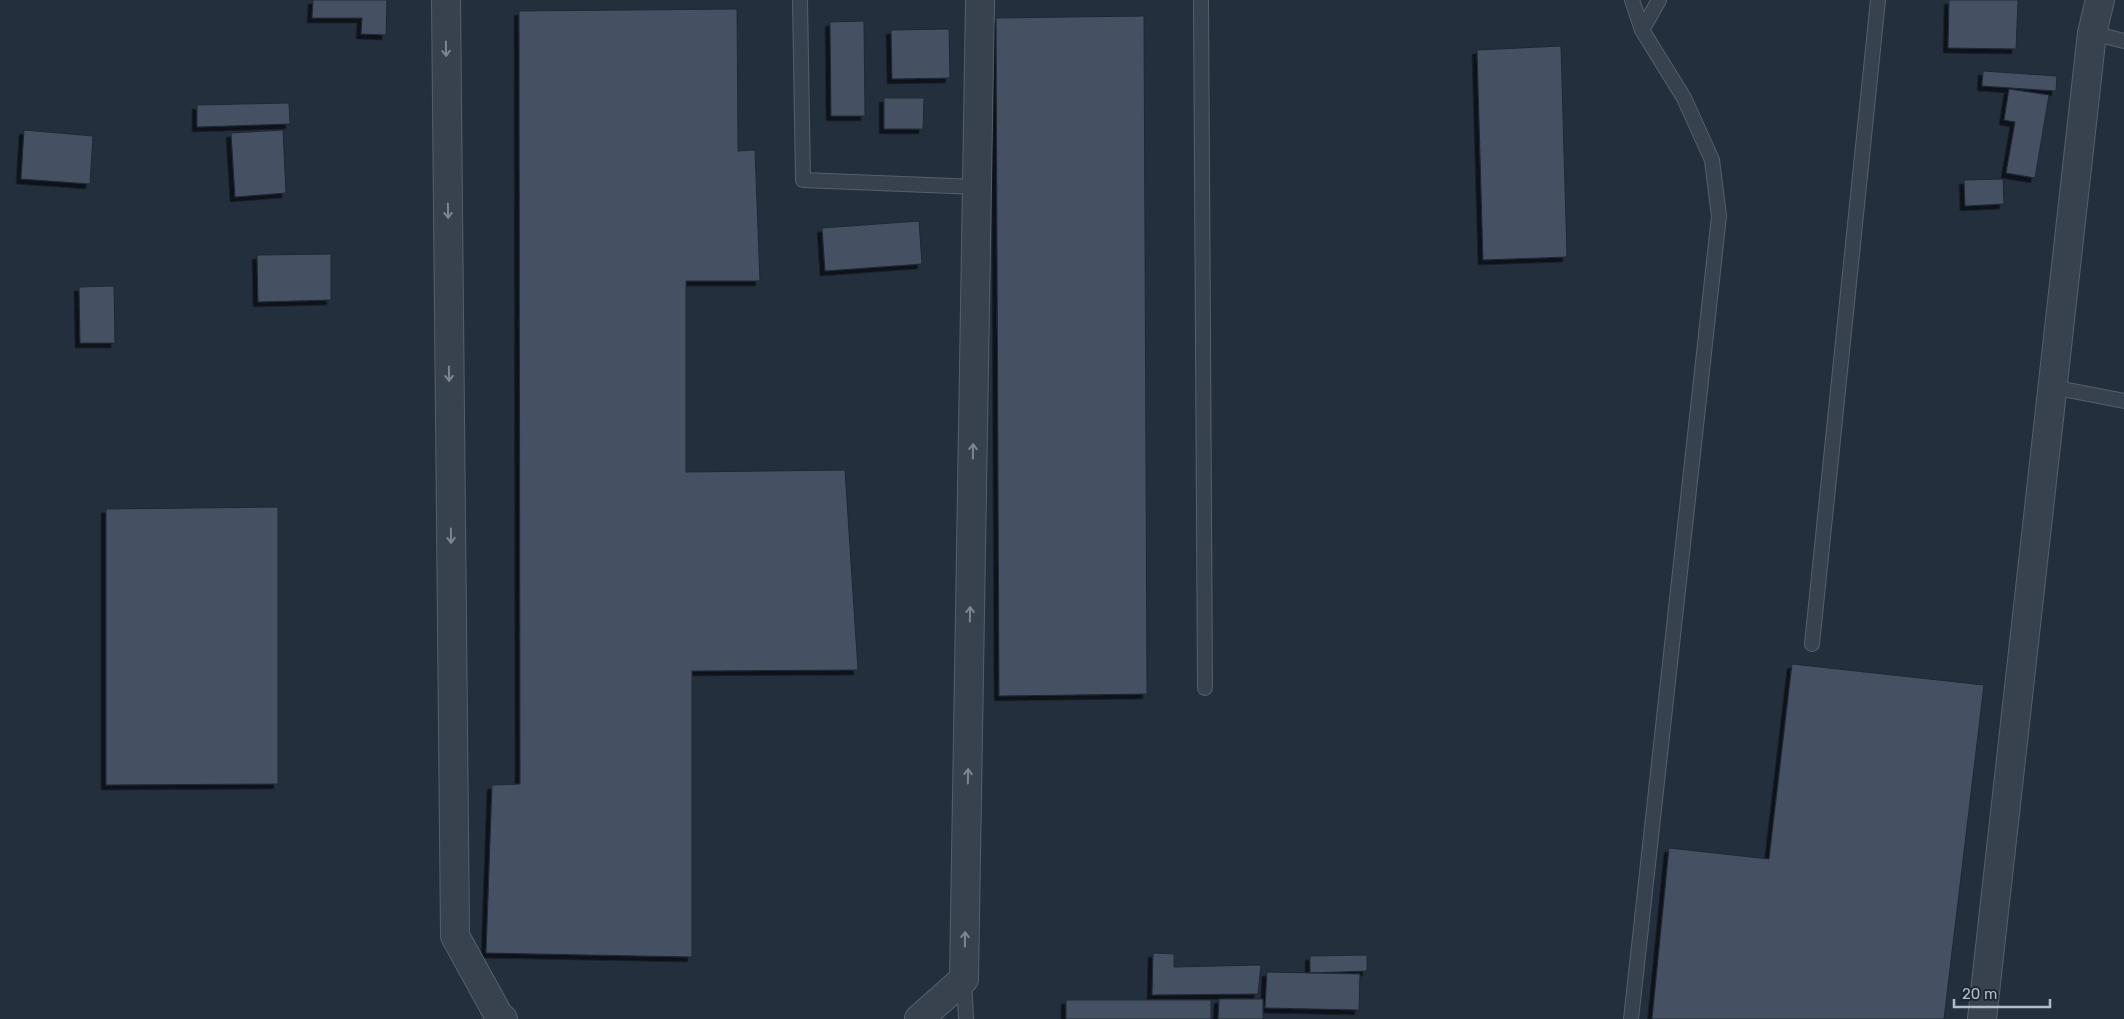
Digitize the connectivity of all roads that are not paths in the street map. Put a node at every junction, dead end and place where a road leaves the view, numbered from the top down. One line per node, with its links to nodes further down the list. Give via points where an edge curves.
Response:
1 (446, 0): 18 (street, one-way to 18, via 455,936)
2 (800, 0): 12 (lane, via 803,180)
3 (980, 0): 12 (street)
4 (1202, 0): 16 (lane)
5 (1632, 0): 9 (lane)
6 (1659, 0): 9 (lane)
7 (1878, 0): 15 (lane)
8 (2100, 0): 10 (street)
9 (1642, 30): 21 (lane, via 1684,98 1712,160 1719,216)
10 (2092, 34): 11 (lane); 13 (street)
11 (2124, 41)
12 (977, 187): 17 (street, one-way to 12)
13 (2052, 387): 14 (lane); 22 (street)
14 (2124, 401)
15 (1812, 644)
16 (1205, 688)
17 (964, 979): 19 (street); 20 (lane)
18 (503, 1019)
19 (919, 1019)
20 (966, 1019)
21 (1631, 1019)
22 (1982, 1019)

